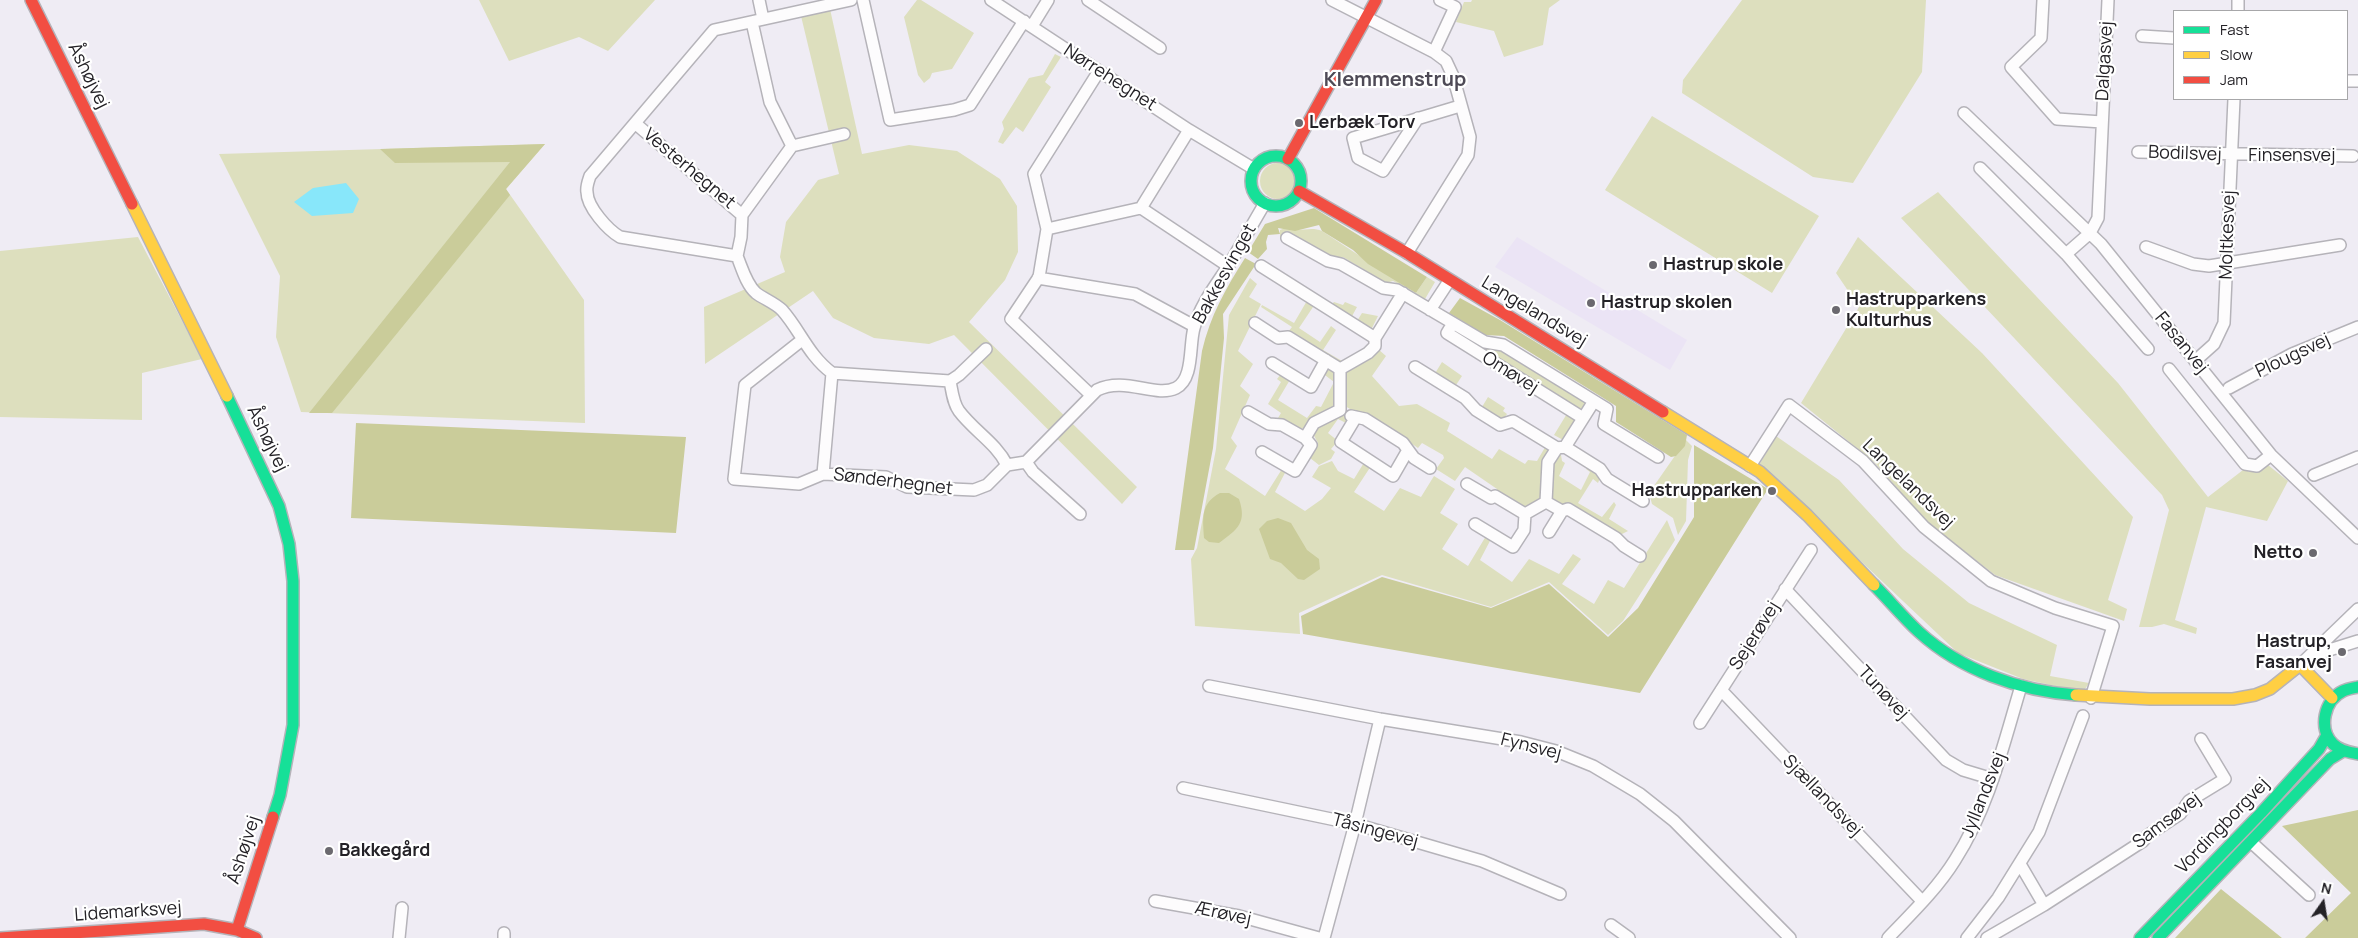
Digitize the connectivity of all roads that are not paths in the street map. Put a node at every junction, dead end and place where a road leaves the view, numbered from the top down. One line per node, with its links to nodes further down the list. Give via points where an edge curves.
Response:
1 (31, 0): 131 (street, Åshøjvej, via 265,473 279,506 289,544 293,581 294,685 288,758 280,795)
2 (758, 0): 14 (street)
3 (851, 0): 14 (street, Vesterhegnet)
4 (863, 0): 15 (street, via 890,120 970,105)
5 (991, 0): 15 (street, Nørrehegnet)
6 (1048, 0): 15 (street)
7 (1088, 0): 18 (street)
8 (1332, 0): 13 (street)
9 (1376, 0): 13 (street)
10 (1440, 0): 19 (street, via 1455,7)
11 (2043, 0): 25 (street, Dalgasvej, via 2041,38 2011,67 2057,119)
12 (2108, 0): 25 (street, Dalgasvej)
13 (1367, 18): 19 (street); 33 (street)
14 (758, 21): 26 (street, Vesterhegnet, via 714,30); 29 (street, via 770,102)
15 (1028, 23): 20 (street, Nørrehegnet)
16 (2142, 36): 17 (street)
17 (2173, 38)
18 (1160, 48)
19 (1434, 52): 22 (street, via 1446,61)
20 (1099, 71): 27 (street, Nørrehegnet); 40 (street, via 1034,174)
21 (2234, 100): 31 (street, Moltkesvej)
22 (1460, 106): 24 (street); 45 (street, via 1470,137 1468,155)
23 (1964, 113): 41 (street, Fasanvej)
24 (1418, 118): 24 (street, via 1353,138 1358,158 1383,171)
25 (2102, 122): 41 (street, Dalgasvej, via 2098,218)
26 (636, 124): 39 (street, Vesterhegnet); 47 (street, Vesterhegnet, via 590,176 587,186 588,201 610,231 639,241)
27 (1189, 130): 35 (street, Nørrehegnet); 38 (street)
28 (844, 134): 29 (street)
29 (792, 146): 39 (street)
30 (2138, 152): 31 (street, Bodilsvej)
31 (2232, 155): 32 (street, Finsensvej); 48 (street, Moltkesvej)
32 (2353, 156)
33 (1288, 159): 35 (street, via 1268,157); 36 (street, via 1299,172)
34 (1980, 168): 46 (street, Fasanvej)
35 (1254, 169): 37 (street, via 1253,189)
36 (1299, 191): 37 (street, via 1285,204); 45 (street, Langelandsvej)
37 (1265, 202): 49 (street, Bakkesvinget)
38 (1142, 208): 40 (street); 49 (street)
39 (742, 214): 47 (street)
40 (1047, 229): 51 (street)
41 (2090, 233): 46 (street); 64 (street, Fasanvej)
42 (1287, 238): 53 (street, Omøvej, via 1383,288)
43 (2340, 245): 48 (street)
44 (2146, 247): 48 (street, via 2201,266)
45 (1407, 253): 52 (street, Langelandsvej)
46 (2066, 254): 62 (street, Fasanvej)
47 (737, 256): 60 (street, via 755,292 782,310)
48 (2227, 264): 64 (street, Moltkesvej, via 2224,323 2214,344)
49 (1228, 266): 57 (street, Bakkesvinget, via 1205,301)
50 (1261, 266): 59 (street)
51 (1038, 278): 57 (street, via 1135,294); 72 (street, via 1011,319)
52 (1449, 281): 54 (street); 87 (street, Langelandsvej)
53 (1403, 293): 54 (street, Omøvej); 59 (street)
54 (1430, 310): 56 (street, Omøvej)
55 (1254, 323): 63 (street, via 1278,338 1288,337)
56 (1453, 323): 73 (street, Omøvej, via 1486,342 1503,344); 77 (street, Omøvej, via 1447,333)
57 (1194, 326): 72 (street, Bakkesvinget, via 1189,366 1182,384 1165,390 1114,384 1104,386)
58 (2357, 332): 71 (street, Plougsvej, via 2292,354)
59 (1375, 338): 67 (street, via 1375,346 1368,353)
60 (802, 340): 69 (street, via 822,366); 89 (street, Sønderhegnet, via 745,385 733,484 799,484)
61 (986, 349): 70 (street)
62 (2148, 349)
63 (1326, 360): 65 (street, via 1311,387); 67 (street)
64 (2195, 361): 82 (street, Fasanvej)
65 (1272, 363)
66 (1415, 367): 79 (street, via 1465,398 1476,410 1500,425 1513,421)
67 (1340, 368): 74 (street)
68 (2169, 369): 82 (street, Fasanvej, via 2245,464 2257,466)
69 (832, 373): 70 (street); 89 (street, Sønderhegnet)
70 (950, 381): 86 (street, via 959,411 1001,453)
71 (2229, 388)
72 (1091, 395): 85 (street, Bakkesvinget)
73 (1594, 401): 77 (street); 83 (street, Omøvej, via 1607,408 1604,424)
74 (1340, 410): 76 (street); 78 (street, via 1314,423)
75 (1248, 412): 78 (street)
76 (1356, 418): 80 (street, via 1365,419 1403,443); 80 (street, via 1341,442 1393,476)
77 (1583, 418): 79 (street)
78 (1305, 438): 81 (street, via 1311,445 1295,471)
79 (1561, 447): 92 (street, via 1600,468 1607,479); 93 (street, via 1548,462)
80 (1408, 450): 88 (street)
81 (1262, 452)
82 (2271, 455): 99 (street, Fasanvej)
83 (1658, 457)
84 (2358, 457): 90 (street)
85 (1026, 462): 86 (street); 95 (street)
86 (1008, 465): 89 (street, Sønderhegnet, via 986,485 974,490 907,487 886,477)
87 (1750, 466): 107 (street, Langelandsvej, via 1795,502 1920,632 1948,655); 110 (street, Langelandsvej, via 1789,405 1863,461 1924,527 1991,581 2055,608 2113,626)
88 (1430, 468)
89 (823, 474)
90 (2314, 475)
91 (1467, 484): 96 (street)
92 (1643, 501)
93 (1546, 502): 94 (street); 96 (street)
94 (1562, 511): 98 (street); 101 (street, via 1568,509)
95 (1080, 514)
96 (1525, 514): 97 (street, via 1524,530 1513,547)
97 (1475, 524)
98 (1549, 532)
99 (2358, 538)
100 (1812, 550): 102 (street, Sejerøvej)
101 (1640, 556)
102 (1785, 588): 109 (street, Sejerøvej); 119 (street, Tunøvej, via 1946,760 1963,770)
103 (2357, 611): 105 (street)
104 (2358, 641): 105 (street)
105 (2304, 661): 110 (street, Langelandsvej, via 2274,689 2256,696 2233,699); 111 (street)
106 (1209, 686): 113 (street, Fynsvej)
107 (2022, 686): 110 (street, Langelandsvej, via 2056,695); 119 (street, Jyllandsvej)
108 (2358, 687): 111 (street, via 2342,691)
109 (1721, 690): 114 (street, Sejerøvej); 127 (street, Sjællandsvej)
110 (2091, 698)
111 (2332, 698): 115 (street, via 2324,719)
112 (2083, 716): 123 (street, via 2039,832)
113 (1380, 719): 121 (street); 139 (street, Fynsvej, via 1521,742 1556,751 1593,766 1640,794 1674,821)
114 (1700, 723)
115 (2327, 735): 117 (street); 142 (street, Vordingborgvej, via 2319,749 2261,813)
116 (2201, 739): 128 (street, Samsøvej, via 2225,779 2189,801 2180,814 2143,841)
117 (2343, 751): 118 (street); 122 (street, Vordingborgvej, via 2330,759)
118 (2358, 754)
119 (1993, 780): 127 (street, Jyllandsvej, via 1978,818 1954,862)
120 (1183, 788): 121 (street, Tåsingevej)
121 (1355, 824): 124 (street, Tåsingevej, via 1482,861); 137 (street)
122 (2251, 842): 125 (street, Vordingborgvej); 143 (street, Vordingborgvej)
123 (2020, 864): 128 (street); 140 (street)
124 (1560, 894)
125 (2309, 896)
126 (1155, 901): 136 (street, Ærøvej, via 1239,916)
127 (1922, 901): 132 (street, Jyllandsvej)
128 (2044, 905): 141 (street, Samsøvej)
129 (402, 908): 135 (street)
130 (1611, 925): 138 (street)
131 (237, 930): 133 (street, Lidemarksvej, via 204,924); 134 (street, Lidemarksvej)
132 (1895, 936)
133 (0, 938)
134 (256, 938)
135 (399, 938)
136 (1319, 938)
137 (1324, 938)
138 (1629, 938)
139 (1790, 938)
140 (1967, 938)
141 (1987, 938)
142 (2140, 938)
143 (2158, 938)

